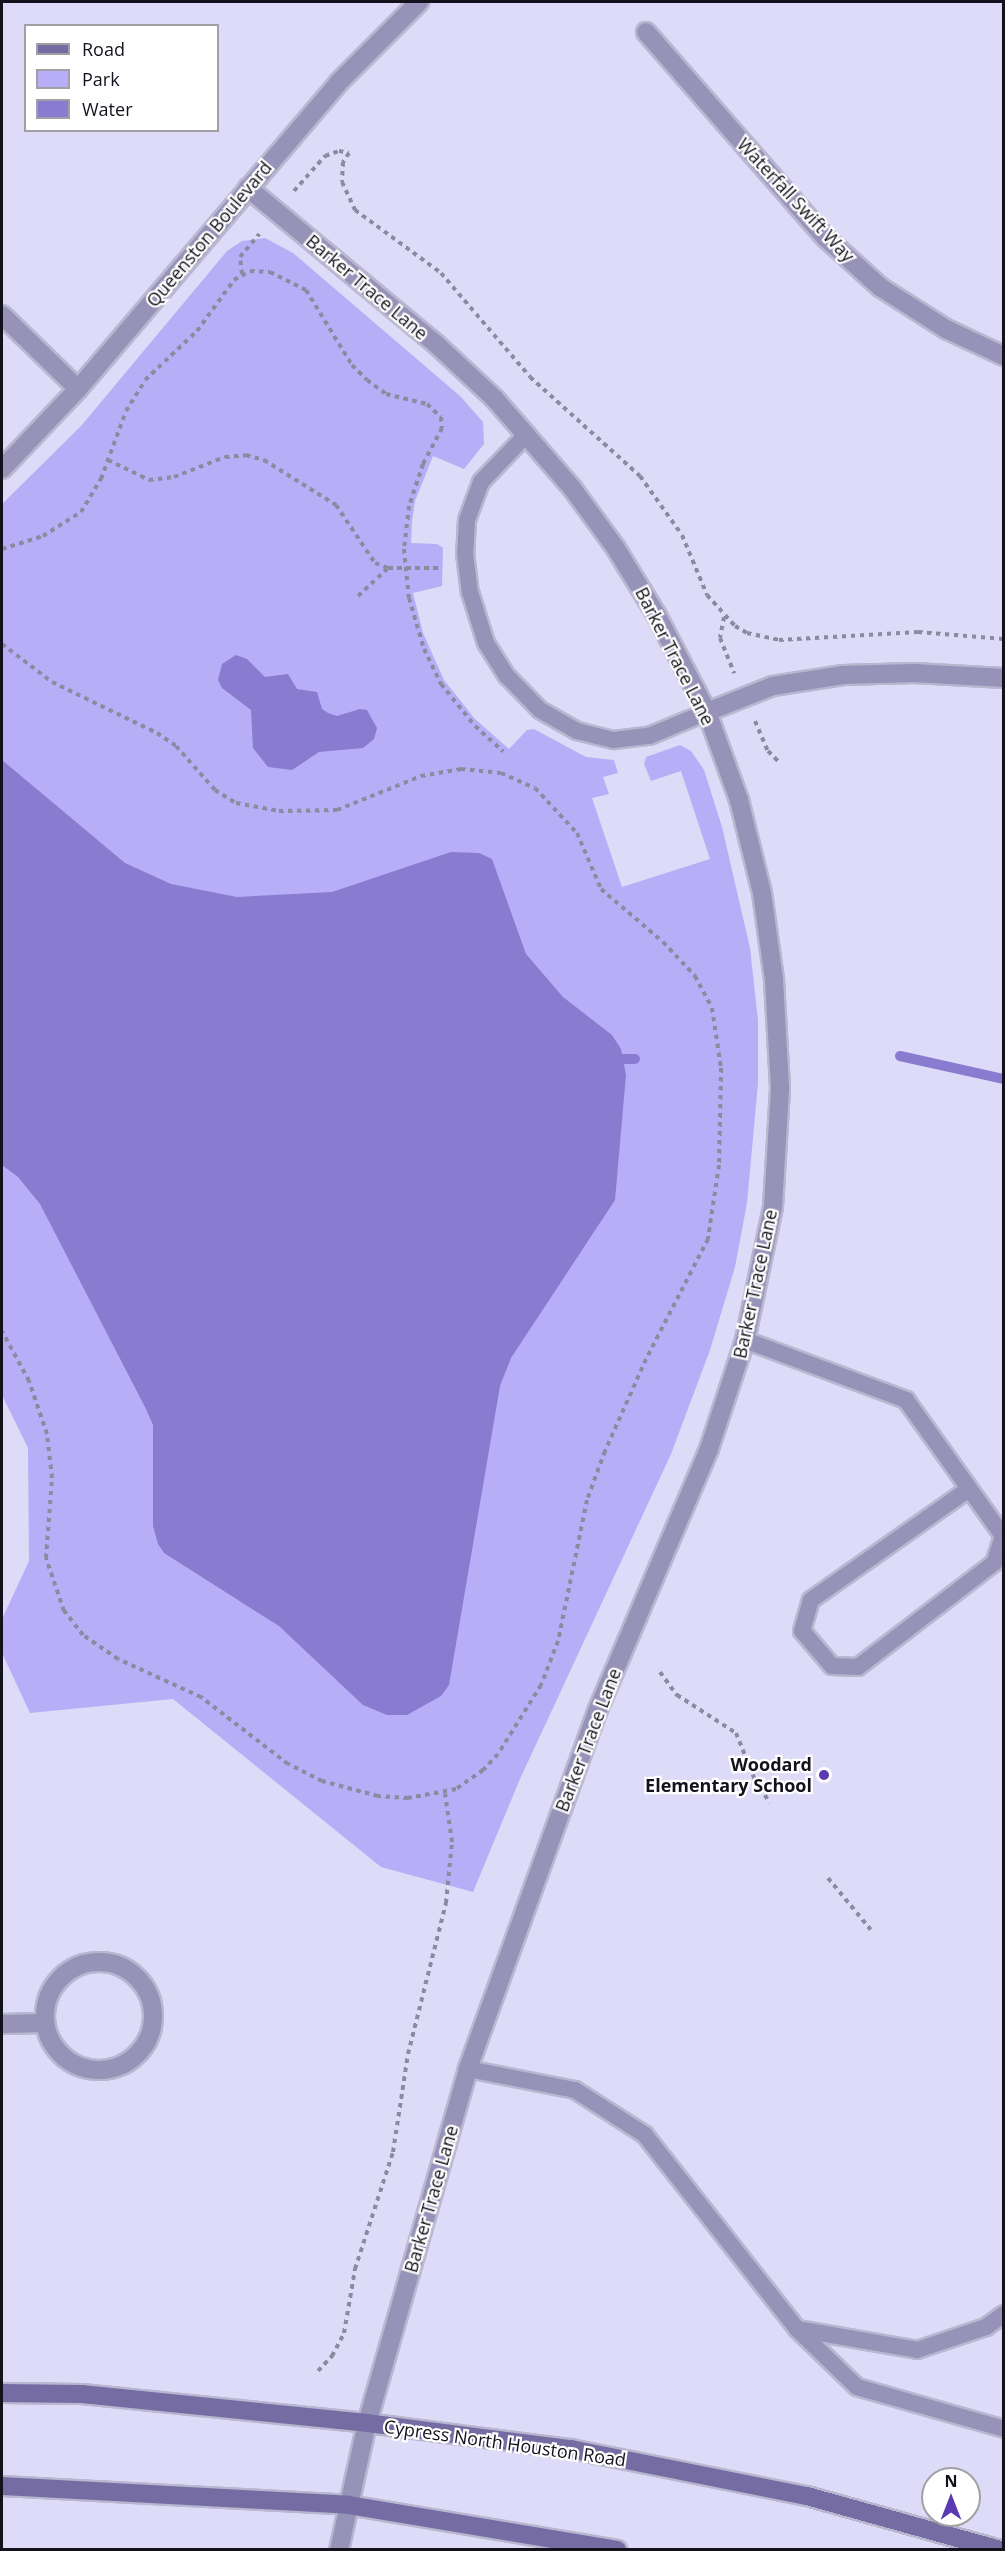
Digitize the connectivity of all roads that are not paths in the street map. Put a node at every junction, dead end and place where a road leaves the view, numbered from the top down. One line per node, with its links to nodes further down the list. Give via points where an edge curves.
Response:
1 (419, 2): 3 (street, Queenston Boulevard, via 338,83)
2 (646, 32): 5 (street, Waterfall Swift Way, via 826,238 880,287 946,329)
3 (248, 188): 6 (street, Queenston Boulevard); 7 (street, Barker Trace Lane, via 436,344)
4 (2, 315): 6 (street)
5 (1004, 356)
6 (78, 389): 8 (street, Queenston Boulevard)
7 (527, 434): 10 (street, Barker Trace Lane, via 615,547); 10 (lane, via 481,482 467,520 465,553 470,592 486,643 507,676 540,710 577,731 614,740 649,736)
8 (2, 469)
9 (1004, 678): 10 (street, via 914,673 843,675 772,686)
10 (707, 712): 11 (street, Barker Trace Lane, via 739,800 762,894 774,980 780,1078 772,1207)
11 (745, 1340): 12 (lane, via 906,1400); 15 (street, Barker Trace Lane, via 709,1449 597,1712)
12 (969, 1489): 12 (lane, via 1002,1536 994,1563 858,1667 832,1666 802,1631 811,1600)
13 (45, 2023): 13 (street, via 46,2004 53,1987 82,1964 101,1961 135,1974 147,1989 153,2007 147,2041 123,2065 106,2069 74,2063 60,2053); 14 (street)
14 (2, 2024)
15 (468, 2069): 17 (lane, via 575,2090 645,2135); 19 (street, Barker Trace Lane)
16 (1004, 2314): 17 (lane, via 986,2327 917,2350)
17 (796, 2329): 20 (lane, via 857,2388)
18 (2, 2394): 19 (main road, Cypress North Houston Road, via 82,2394)
19 (367, 2423): 22 (street, Barker Trace Lane); 25 (main road, Cypress North Houston Road, via 571,2449 729,2480 807,2496)
20 (1004, 2429)
21 (2, 2486): 22 (main road)
22 (349, 2505): 23 (street, Barker Trace Lane); 24 (main road)
23 (339, 2550)
24 (617, 2550)
25 (1000, 2550)

